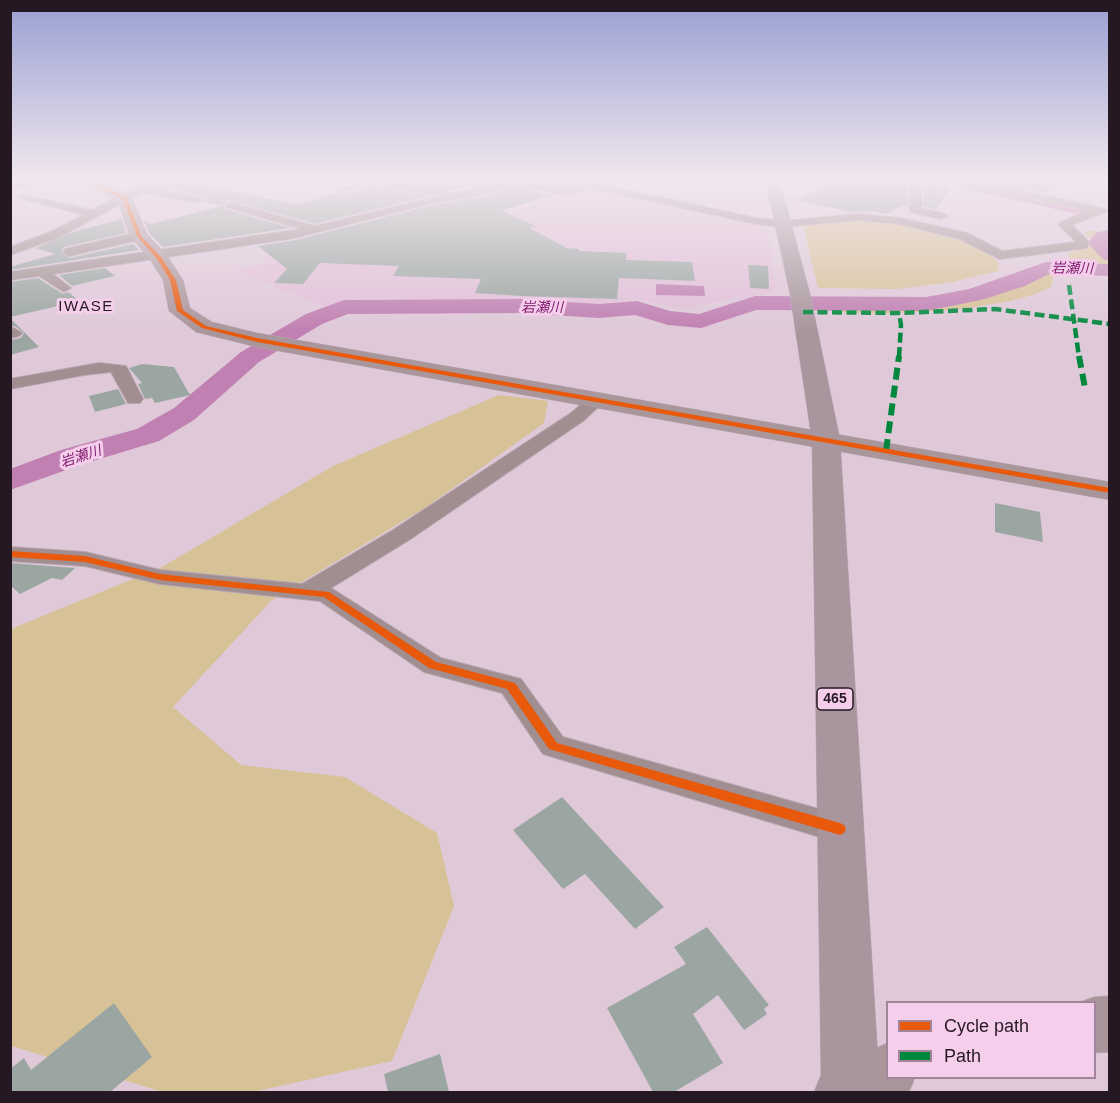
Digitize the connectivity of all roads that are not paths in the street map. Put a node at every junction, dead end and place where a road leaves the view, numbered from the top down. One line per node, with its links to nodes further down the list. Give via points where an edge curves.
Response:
1 (63, 229): 9 (street)
2 (137, 229): 8 (street)
3 (312, 229): 11 (street)
4 (783, 229): 18 (highway, 465)
5 (942, 229): 7 (street)
6 (1069, 229): 7 (street, via 1083,245 1000,255)
7 (948, 231)
8 (139, 236): 10 (street); 11 (street)
9 (10, 251)
10 (69, 252)
11 (155, 254): 12 (street); 17 (street, via 173,280 180,311 204,327 257,340)
12 (41, 271): 13 (street); 14 (street)
13 (10, 276)
14 (64, 288)
15 (10, 384): 16 (street, via 117,368)
16 (134, 399)
17 (597, 399): 18 (street); 21 (street, via 577,417 401,535)
18 (826, 440): 19 (street); 22 (highway, 465)
19 (1110, 491)
20 (10, 554): 21 (street, via 85,559 160,577)
21 (308, 591): 22 (street, via 326,594 433,664 511,686 553,746)
22 (840, 829): 23 (highway, 465)
23 (858, 1087)

